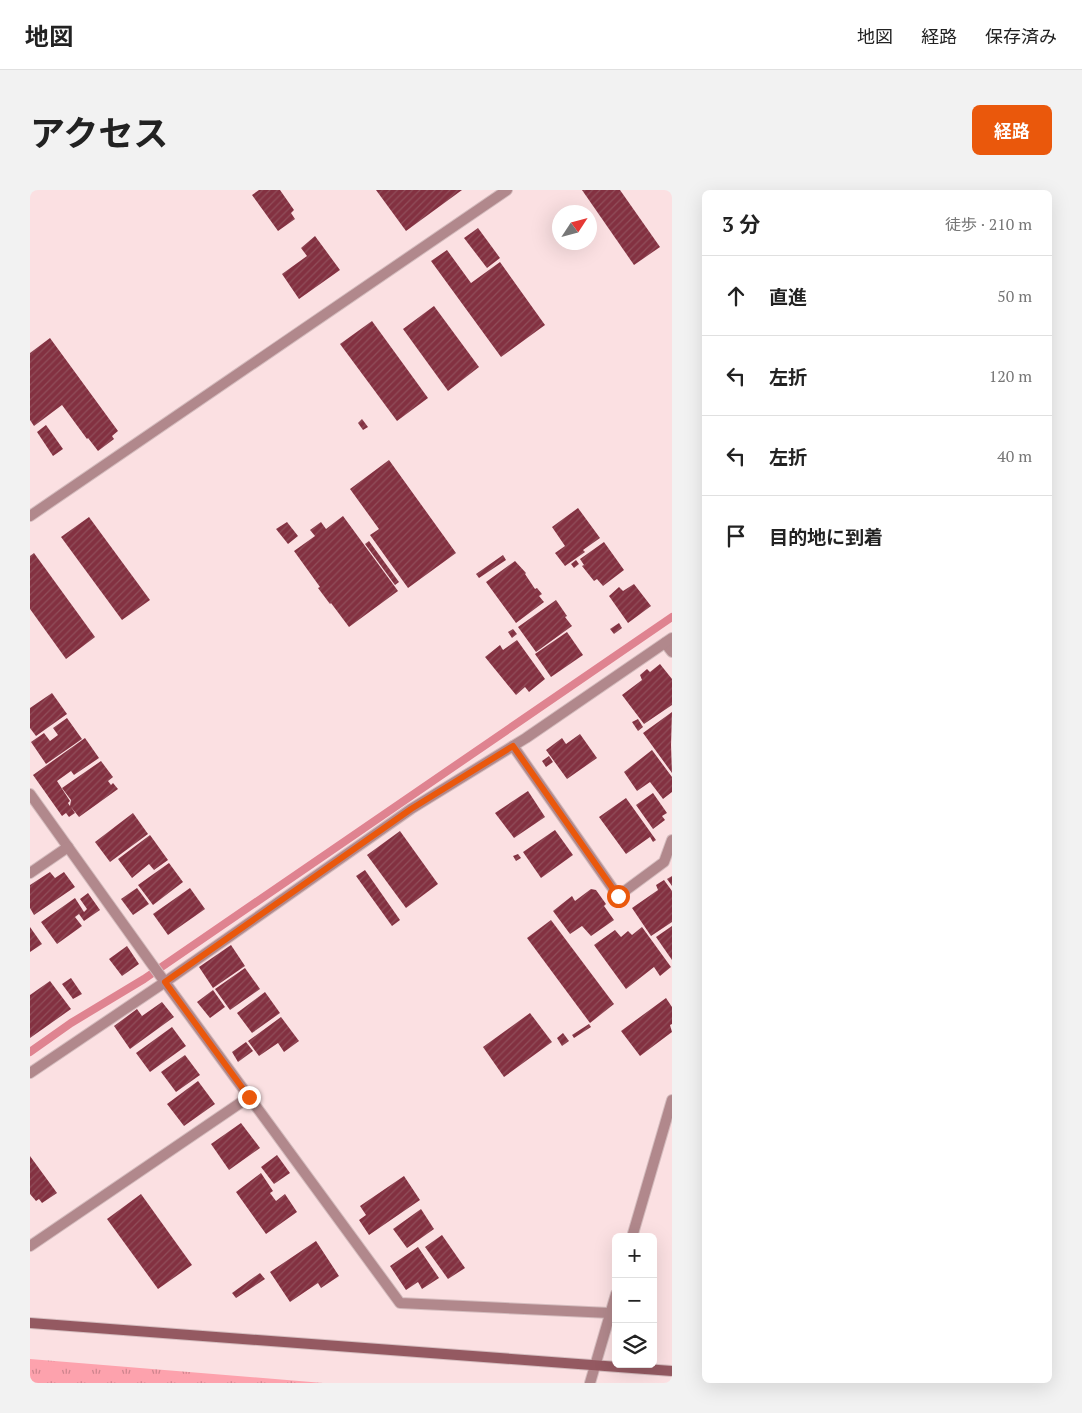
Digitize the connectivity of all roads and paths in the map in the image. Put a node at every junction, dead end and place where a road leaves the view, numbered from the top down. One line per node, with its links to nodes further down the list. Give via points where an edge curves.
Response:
1 (507, 190): 2 (street)
2 (30, 516)
3 (669, 640): 4 (street); 5 (street)
4 (672, 652)
5 (513, 746): 7 (street, via 618,896 664,862); 10 (street, via 411,809)
6 (30, 794): 8 (street)
7 (672, 840)
8 (68, 847): 9 (street); 10 (street)
9 (30, 873)
10 (165, 982): 11 (street); 12 (street)
11 (30, 1073)
12 (249, 1097): 15 (street); 17 (street, via 400,1303)
13 (672, 1100): 14 (street)
14 (633, 1233)
15 (30, 1246)
16 (612, 1307): 17 (street)
17 (610, 1313): 19 (street)
18 (30, 1323): 19 (street)
19 (595, 1364): 20 (street); 21 (street)
20 (672, 1371)
21 (590, 1383)

